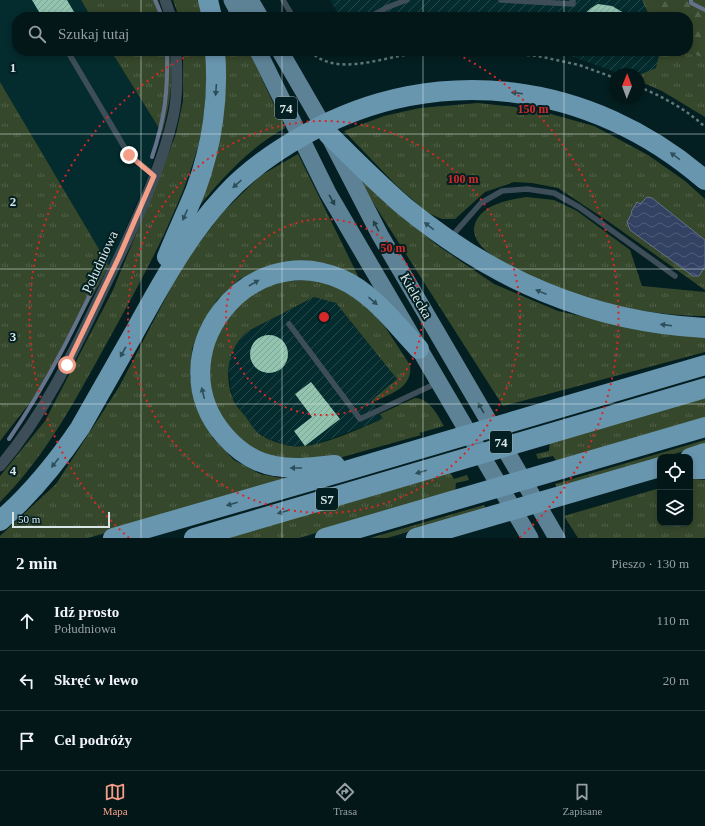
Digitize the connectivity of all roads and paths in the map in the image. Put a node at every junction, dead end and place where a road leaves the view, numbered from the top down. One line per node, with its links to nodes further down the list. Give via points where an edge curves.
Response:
1 (165, 0): 9 (street)
2 (208, 0): 10 (highway)
3 (232, 0): 11 (main road)
4 (250, 0): 12 (main road)
5 (283, 0): 13 (lane)
6 (407, 0): 14 (lane)
7 (501, 0): 8 (lane, via 573,4)
8 (573, 0)
9 (169, 12)
10 (211, 12)
11 (238, 12)
12 (257, 12)
13 (290, 12)
14 (379, 12)
15 (70, 56): 27 (lane, via 129,155)
16 (176, 56): 27 (street, Południowa, via 176,105)
17 (216, 56): 31 (highway, one-way to 31, via 214,115 204,163)
18 (260, 56): 34 (main road, Kielecka / 74, one-way to 34, via 328,193)
19 (283, 56): 26 (main road, Kielecka / 74)
20 (315, 56): 21 (path, via 332,64 356,64)
21 (399, 56)
22 (538, 56): 23 (path, via 579,65)
23 (609, 76)
24 (645, 89): 25 (path, via 698,120)
25 (705, 127)
26 (328, 134): 29 (highway, one-way to 26, via 403,205); 53 (main road, Kielecka / 74, one-way to 26, via 380,235)
27 (154, 176): 42 (street, Południowa, via 119,257 67,365 32,425)
28 (705, 180): 31 (highway, one-way to 31, via 674,155 637,132 596,113 553,99 499,91 458,90 416,95 373,105 314,130 267,159 227,193 181,252)
29 (448, 240): 30 (lane, via 481,203 502,191 527,189 554,192); 33 (highway, one-way to 29, via 638,320 566,301 507,276)
30 (675, 276)
31 (142, 318): 46 (highway, one-way to 46, via 68,446 28,494)
32 (289, 324): 36 (lane, via 360,419)
33 (705, 328)
34 (419, 349): 36 (main road, 74); 41 (highway, one-way to 34, via 290,468 262,462 238,448 213,420 203,394 201,360 207,336 226,305 243,289 263,278 299,270 332,275 354,286 384,311)
35 (705, 365): 41 (highway)
36 (439, 382): 52 (main road, 74)
37 (705, 388): 49 (highway, S7, one-way to 49)
38 (705, 427): 50 (highway)
39 (705, 454): 40 (highway)
40 (693, 457)
41 (377, 462): 48 (highway, one-way to 48)
42 (0, 466)
43 (657, 468): 47 (highway)
44 (693, 469): 45 (highway)
45 (705, 470)
46 (0, 521)
47 (431, 535): 51 (highway)
48 (113, 538)
49 (194, 538)
50 (325, 538)
51 (416, 538)
52 (530, 538)
53 (557, 538)

